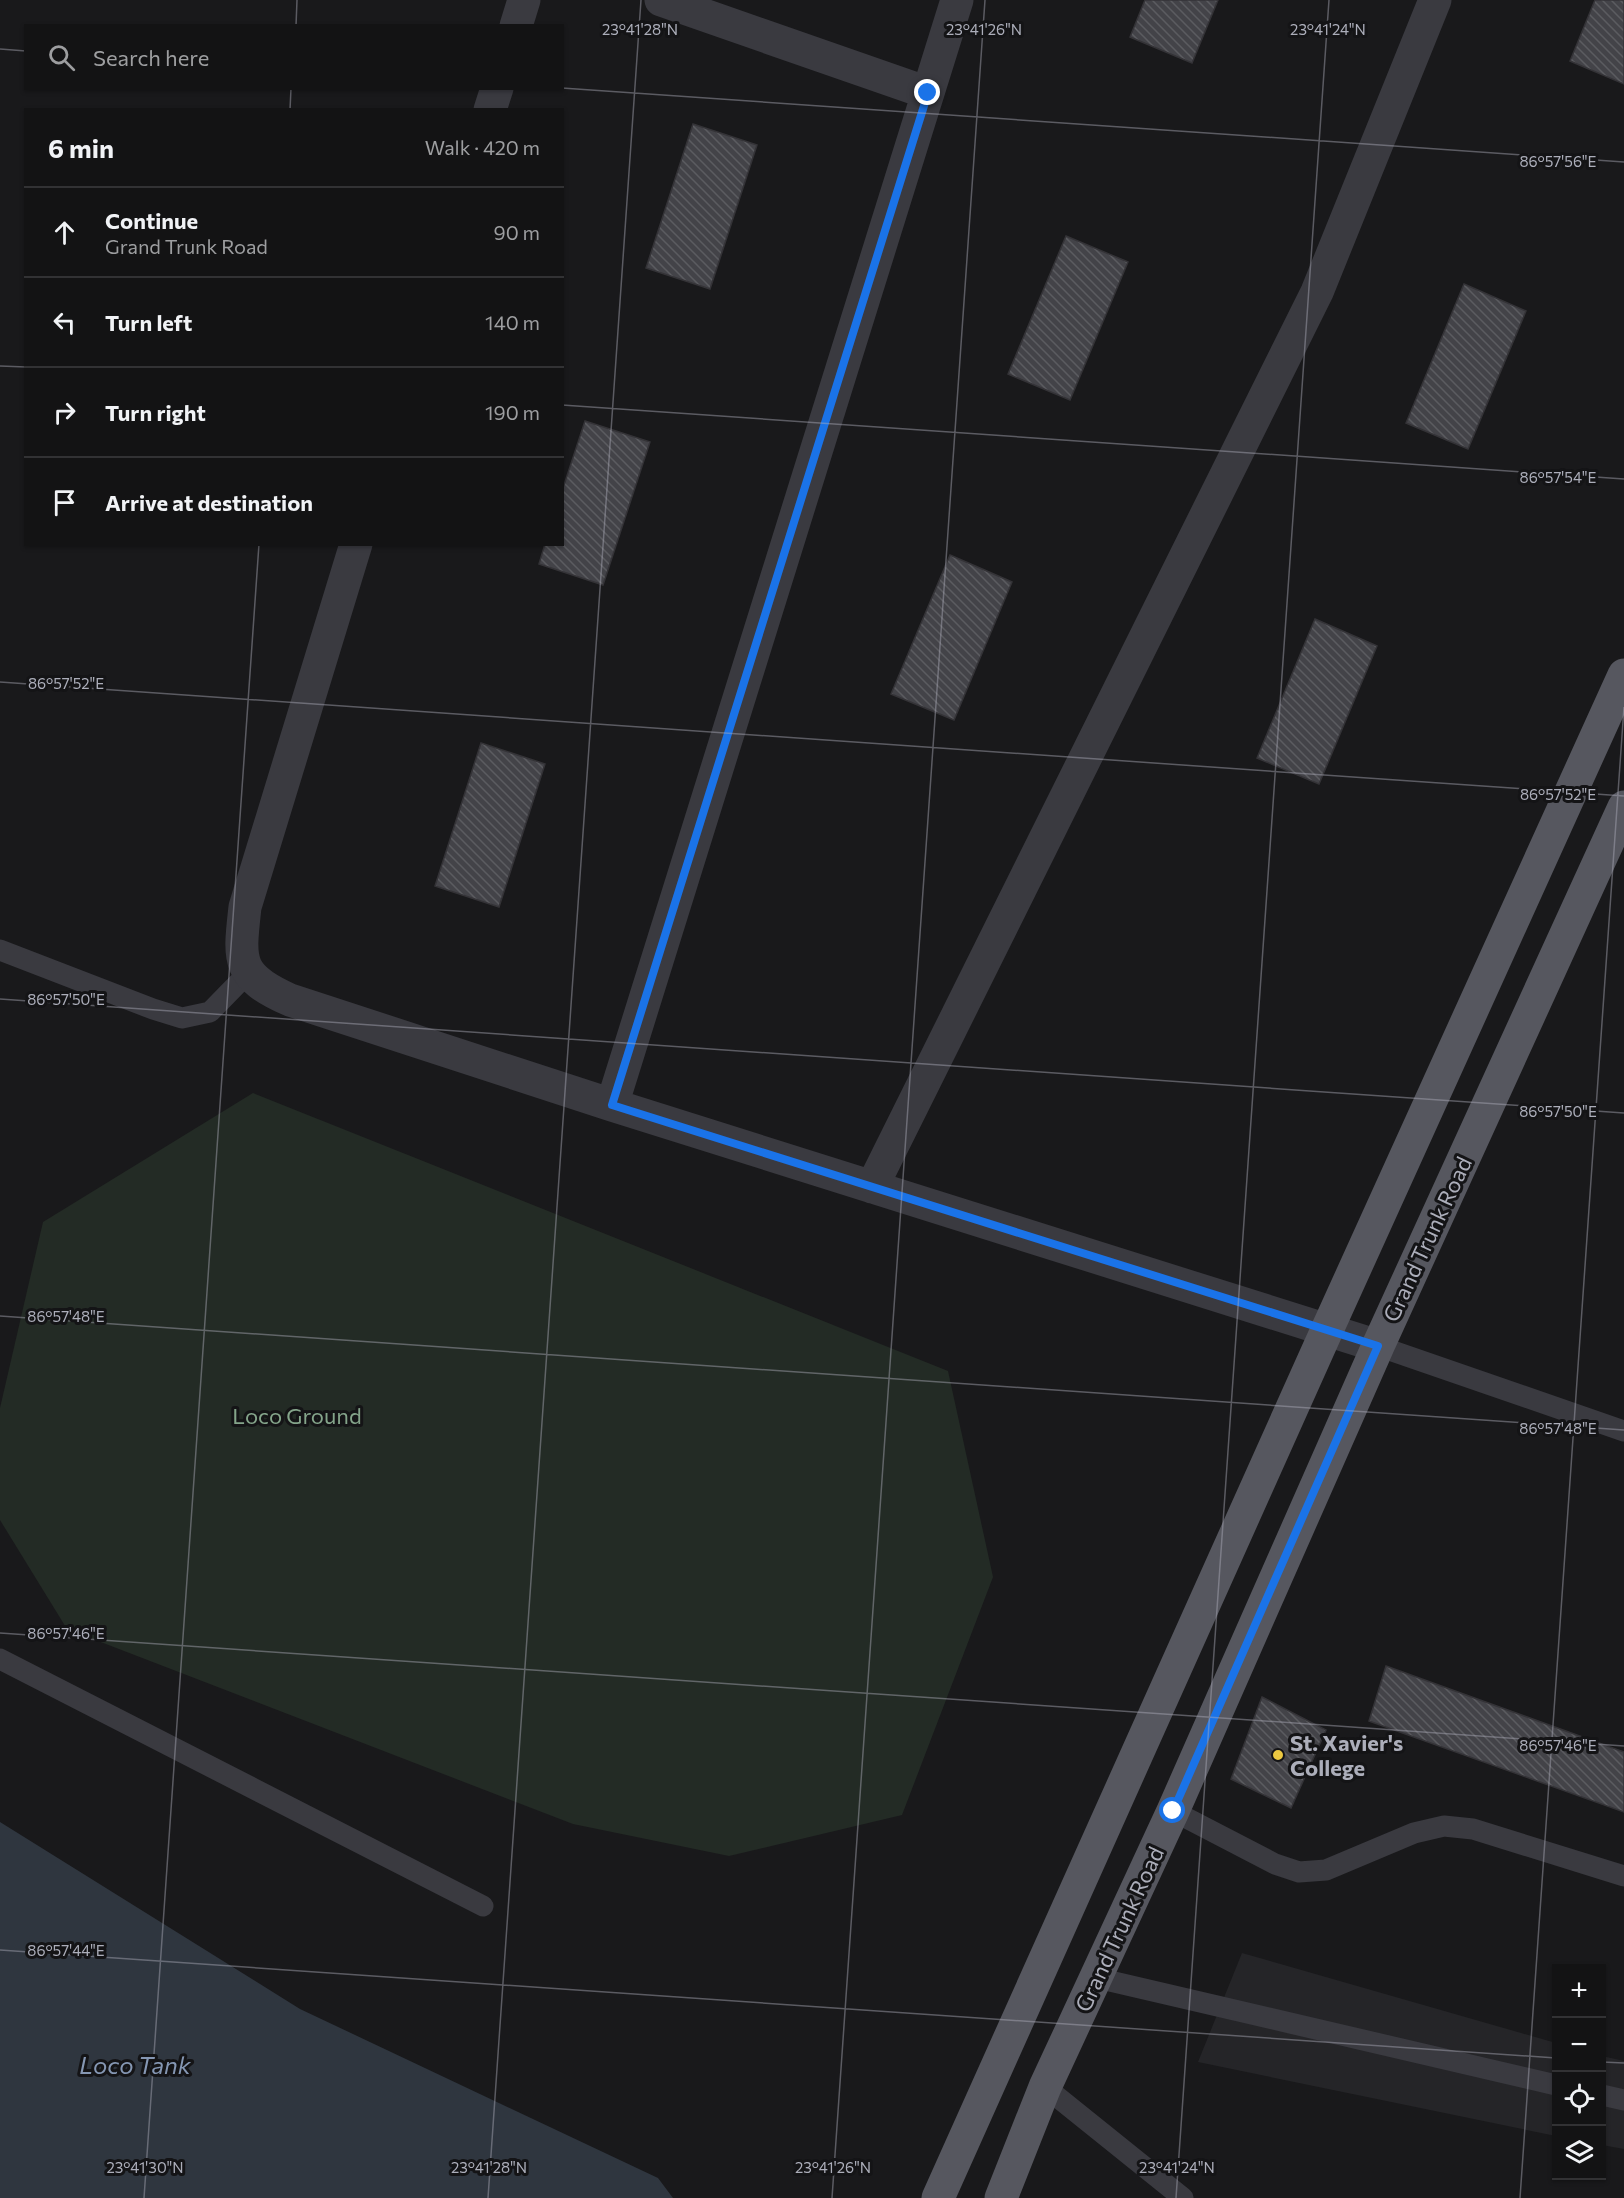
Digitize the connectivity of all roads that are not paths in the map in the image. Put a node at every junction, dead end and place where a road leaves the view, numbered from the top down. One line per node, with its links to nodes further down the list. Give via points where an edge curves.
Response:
1 (524, 0): 5 (street)
2 (661, 0): 7 (street)
3 (957, 0): 7 (street)
4 (1435, 0): 15 (street, via 1317,292)
5 (517, 24)
6 (496, 90): 8 (street)
7 (928, 93): 14 (street)
8 (491, 108)
9 (355, 546): 13 (street, via 245,907 241,946)
10 (1624, 675): 16 (main road)
11 (1624, 807): 17 (main road, Grand Trunk Road)
12 (0, 950): 13 (lane, via 182,1018 210,1011)
13 (248, 972): 14 (street, via 266,989 290,1000)
14 (612, 1105): 15 (street)
15 (872, 1187): 16 (street)
16 (1327, 1330): 17 (street); 28 (main road)
17 (1378, 1346): 18 (lane); 20 (main road, Grand Trunk Road)
18 (1624, 1431)
19 (0, 1659): 22 (lane)
20 (1173, 1811): 21 (lane, via 1275,1864 1299,1872 1326,1870 1414,1833 1444,1826 1473,1829); 23 (main road, Grand Trunk Road)
21 (1624, 1876)
22 (483, 1906)
23 (1097, 1978): 24 (lane); 25 (main road, Grand Trunk Road)
24 (1552, 2084)
25 (1045, 2087): 29 (main road, Grand Trunk Road); 30 (lane)
26 (1606, 2096): 27 (lane)
27 (1624, 2100)
28 (938, 2198)
29 (1001, 2198)
30 (1183, 2198)

